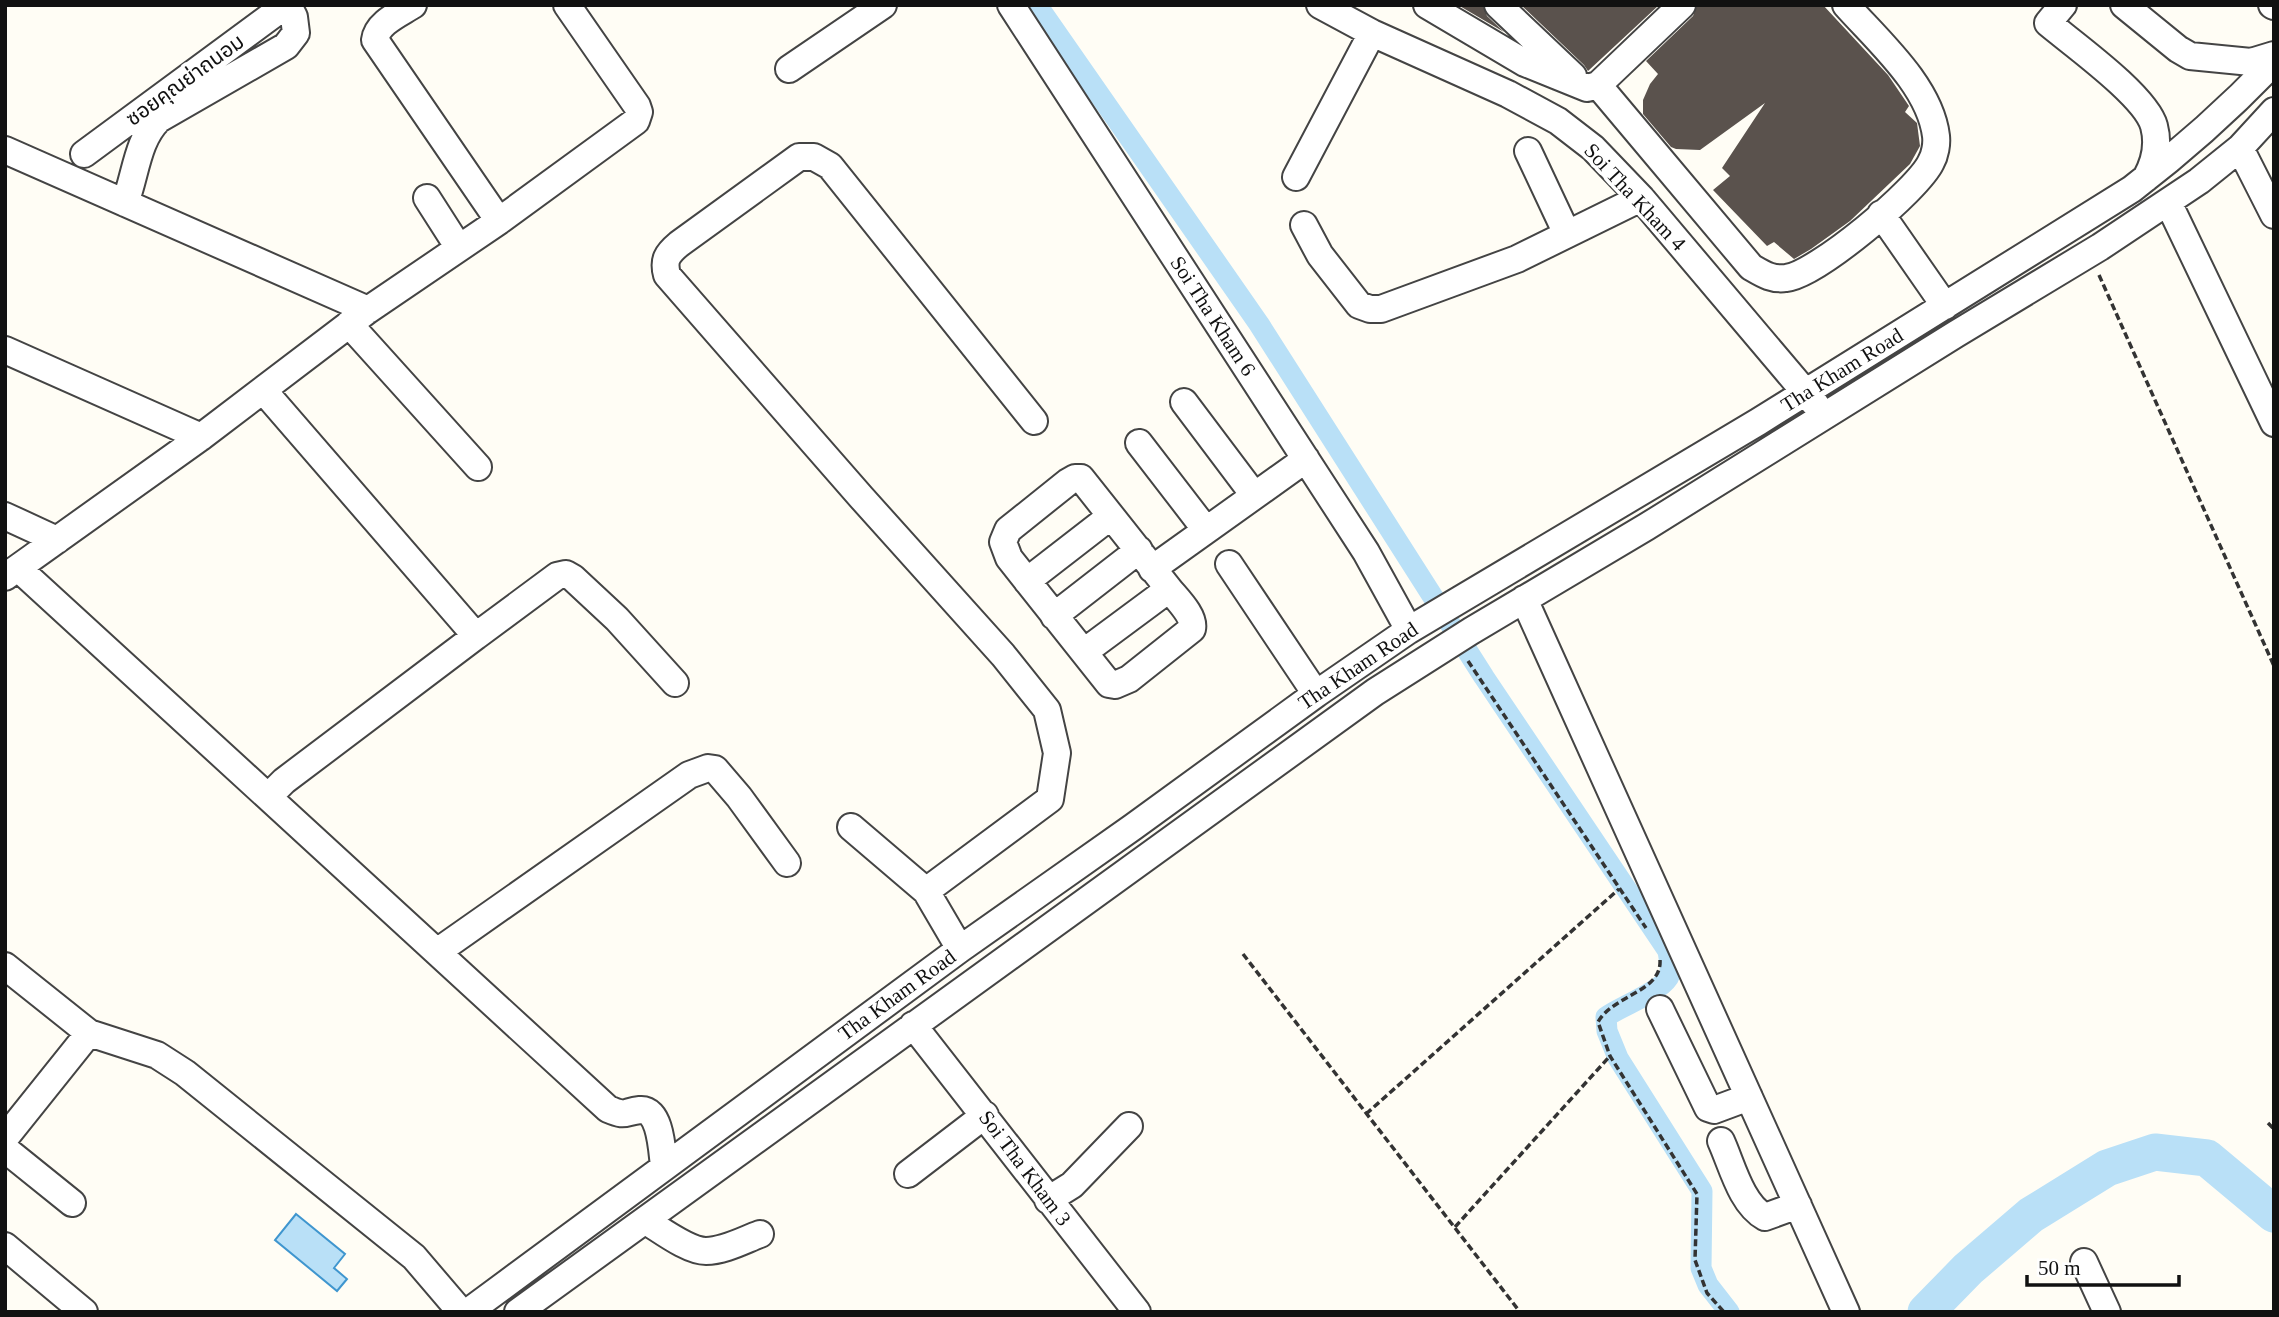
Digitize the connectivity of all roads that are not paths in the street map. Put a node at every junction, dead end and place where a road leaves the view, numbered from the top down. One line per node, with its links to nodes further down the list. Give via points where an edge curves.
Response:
1 (287, 5): 22 (street, ซอยคุณย่าถนอม); 28 (street, via 296,33 286,46 148,129)
2 (412, 5): 31 (street, via 381,27 376,40)
3 (567, 5): 31 (street, via 639,112 636,121)
4 (883, 5): 16 (street)
5 (1012, 5): 46 (street, Soi Tha Kham 6)
6 (1320, 5): 13 (street, Soi Tha Kham 4)
7 (1427, 5): 17 (street, via 1525,64)
8 (1498, 5): 17 (street)
9 (1682, 5): 17 (street)
10 (1846, 5): 29 (street, via 1915,83 1936,134 1931,163)
11 (2124, 5): 14 (street, via 2190,56 2251,62)
12 (2050, 11): 24 (street, via 2129,91 2154,124 2154,163)
13 (1372, 33): 23 (street); 26 (street, Soi Tha Kham 4, via 1558,121 1593,148)
14 (2274, 55)
15 (2274, 62): 24 (street, Tha Kham Road, via 2218,119)
16 (789, 69)
17 (1592, 87): 29 (street, via 1751,267 1770,278 1787,279 1825,259)
18 (2274, 111): 19 (street, Tha Kham Road)
19 (2240, 148): 27 (street, Tha Kham Road); 30 (street)
20 (5, 150): 28 (street)
21 (1528, 150): 33 (street)
22 (84, 154)
23 (1296, 177)
24 (2146, 178): 35 (street, Tha Kham Road)
25 (427, 198): 34 (street)
26 (1641, 198): 33 (street); 39 (street, Soi Tha Kham 4)
27 (2168, 202): 41 (street, Tha Kham Road); 43 (street)
28 (125, 203): 36 (street)
29 (1881, 214): 35 (street)
30 (2274, 215)
31 (499, 221): 34 (street)
32 (1304, 225): 33 (street, via 1336,278 1359,305 1370,309 1392,306 1517,259)
33 (1567, 234)
34 (459, 248): 36 (street)
35 (1945, 306): 39 (street, Tha Kham Road)
36 (359, 317): 38 (street); 47 (street)
37 (5, 350): 44 (street)
38 (263, 390): 44 (street); 60 (street)
39 (1807, 392): 41 (street, Soi Tha Kham 4); 59 (street, Tha Kham Road)
40 (1184, 402): 48 (street)
41 (1824, 415): 57 (street, Tha Kham Road)
42 (1034, 421): 67 (street, via 830,166 814,158 799,158 678,244 666,258 667,275 1047,710 1057,753 1050,799)
43 (2274, 423)
44 (201, 437): 52 (street)
45 (1139, 443): 51 (street)
46 (1306, 459): 48 (street); 59 (street, Soi Tha Kham 6)
47 (478, 467)
48 (1254, 495): 51 (street)
49 (5, 516): 52 (street)
50 (1111, 516): 54 (street); 56 (street); 56 (street, via 1081,478 1068,482 1004,536 1005,550)
51 (1206, 530): 54 (street)
52 (57, 540): 55 (street)
53 (1228, 564): 63 (street)
54 (1153, 569): 58 (street); 61 (street); 61 (street, via 1190,617 1192,629 1115,685)
55 (11, 572): 64 (street)
56 (1027, 581): 58 (street)
57 (1524, 599): 72 (street, Tha Kham Road, via 1375,692); 74 (street)
58 (1054, 617): 61 (street)
59 (1416, 625): 63 (street, Tha Kham Road)
60 (476, 636): 62 (street, via 566,574 617,619); 64 (street)
61 (1084, 652)
62 (675, 683)
63 (1316, 694): 68 (street, Tha Kham Road)
64 (268, 797): 69 (street)
65 (851, 827): 67 (street)
66 (787, 863): 69 (street, via 739,797 715,769 708,768 689,775)
67 (926, 891): 68 (street)
68 (960, 949): 80 (street, Tha Kham Road)
69 (437, 952): 80 (street, via 608,1109 623,1115 647,1111 657,1123)
70 (5, 966): 73 (street)
71 (1660, 1009): 74 (street, via 1708,1108)
72 (913, 1024): 75 (street, Soi Tha Kham 3); 85 (street, Tha Kham Road)
73 (89, 1033): 77 (street); 90 (street, via 157,1055 185,1073 414,1256)
74 (1749, 1097): 84 (street)
75 (985, 1115): 81 (street); 82 (street, Soi Tha Kham 3)
76 (1129, 1126): 82 (street, via 1072,1185)
77 (5, 1138)
78 (1721, 1141): 84 (street, via 1756,1212 1765,1217)
79 (5, 1149): 83 (street)
80 (664, 1166): 91 (street, Tha Kham Road)
81 (908, 1174)
82 (1048, 1200): 93 (street, Soi Tha Kham 3)
83 (72, 1203)
84 (1798, 1205): 94 (street)
85 (646, 1221): 86 (street, via 706,1251); 92 (street, Tha Kham Road)
86 (760, 1234)
87 (5, 1246): 89 (street)
88 (2084, 1262): 95 (street)
89 (84, 1312)
90 (461, 1312)
91 (468, 1312)
92 (517, 1312)
93 (1137, 1312)
94 (1846, 1312)
95 (2107, 1312)

